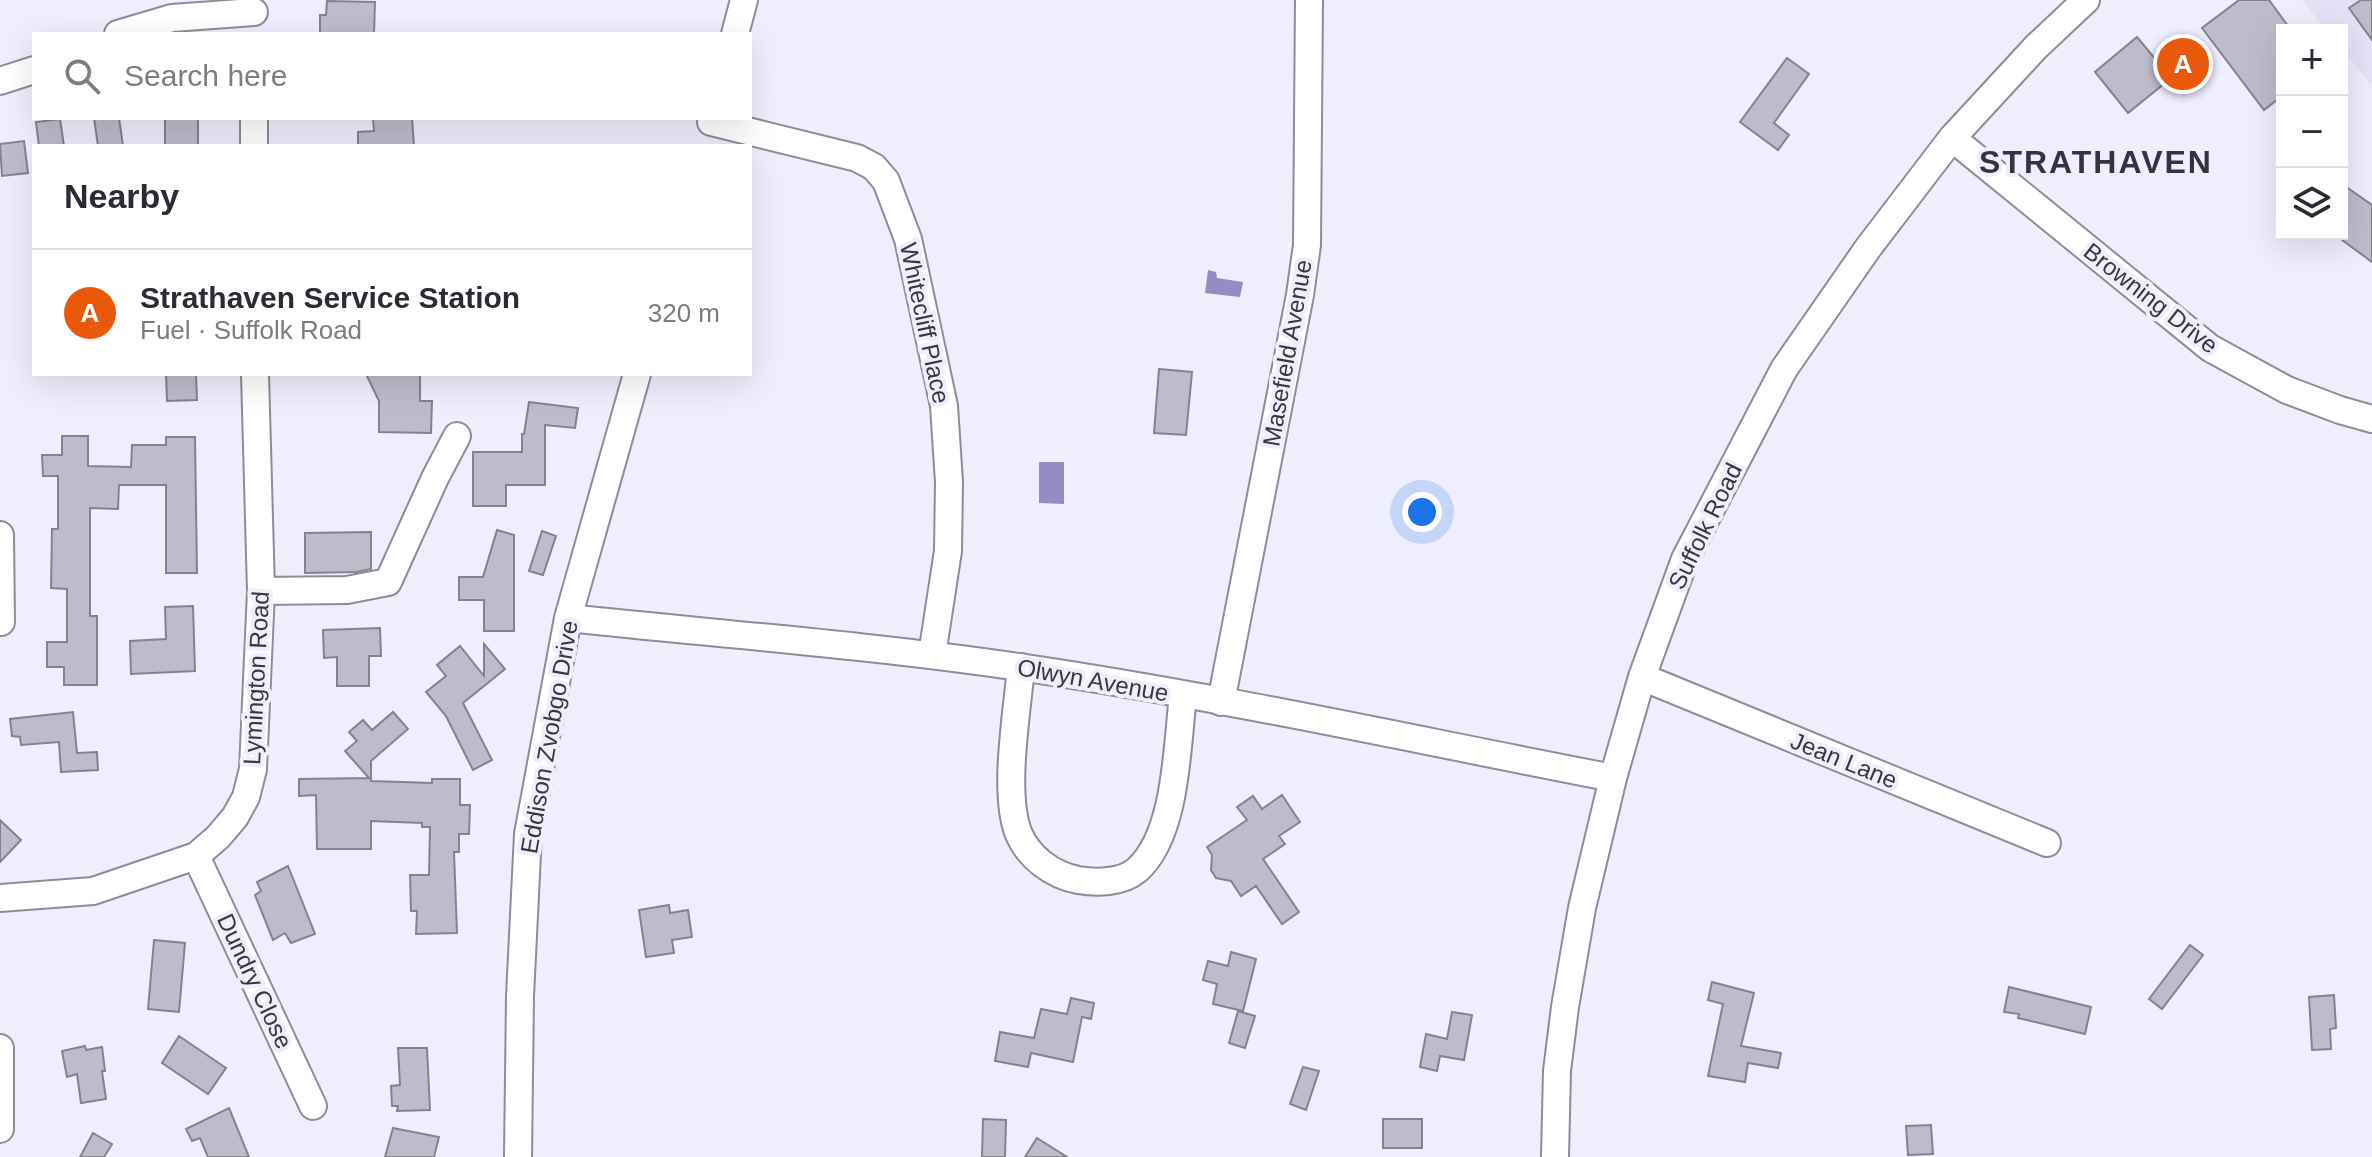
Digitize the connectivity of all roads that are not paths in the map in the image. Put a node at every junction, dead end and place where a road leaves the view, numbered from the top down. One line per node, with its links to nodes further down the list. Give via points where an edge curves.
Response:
1 (744, 0): 6 (street)
2 (1309, 0): 25 (street, Masefield Avenue, via 1307,245)
3 (2086, 0): 11 (street, Suffolk Road)
4 (254, 15): 5 (street, via 172,18)
5 (125, 32)
6 (736, 32)
7 (32, 71): 8 (street)
8 (0, 81)
9 (254, 120): 12 (street)
10 (709, 129): 21 (street, Whitecliff Place, via 857,158 886,181 908,239 944,406 948,551)
11 (1952, 138): 15 (street, Browning Drive, via 2210,348 2287,390); 23 (street, Suffolk Road, via 1784,369 1685,559)
12 (254, 144)
13 (255, 376): 18 (street, Lymington Road)
14 (636, 376): 19 (street, Eddison Zvobgo Drive)
15 (2372, 419)
16 (457, 436): 18 (street, via 388,582 347,590)
17 (0, 535): 20 (street)
18 (261, 591): 28 (street, Lymington Road, via 253,769 246,797 218,837)
19 (568, 618): 21 (street, Olwyn Avenue); 33 (street, Eddison Zvobgo Drive, via 528,834)
20 (1, 622)
21 (932, 655): 22 (street, Olwyn Avenue)
22 (1021, 667): 24 (street, Olwyn Avenue); 24 (street, via 1011,795 1018,832 1032,856 1067,878 1127,876 1160,840)
23 (1642, 677): 26 (street, Suffolk Road); 27 (street, Jean Lane)
24 (1183, 695): 25 (street, Olwyn Avenue)
25 (1221, 702): 26 (street, Olwyn Avenue)
26 (1613, 778): 34 (street, Suffolk Road, via 1565,1007)
27 (2047, 843)
28 (196, 856): 29 (street, Lymington Road, via 93,891); 31 (street, Dundry Close)
29 (0, 898)
30 (0, 1048): 32 (street)
31 (313, 1106)
32 (0, 1129)
33 (518, 1157)
34 (1555, 1157)

